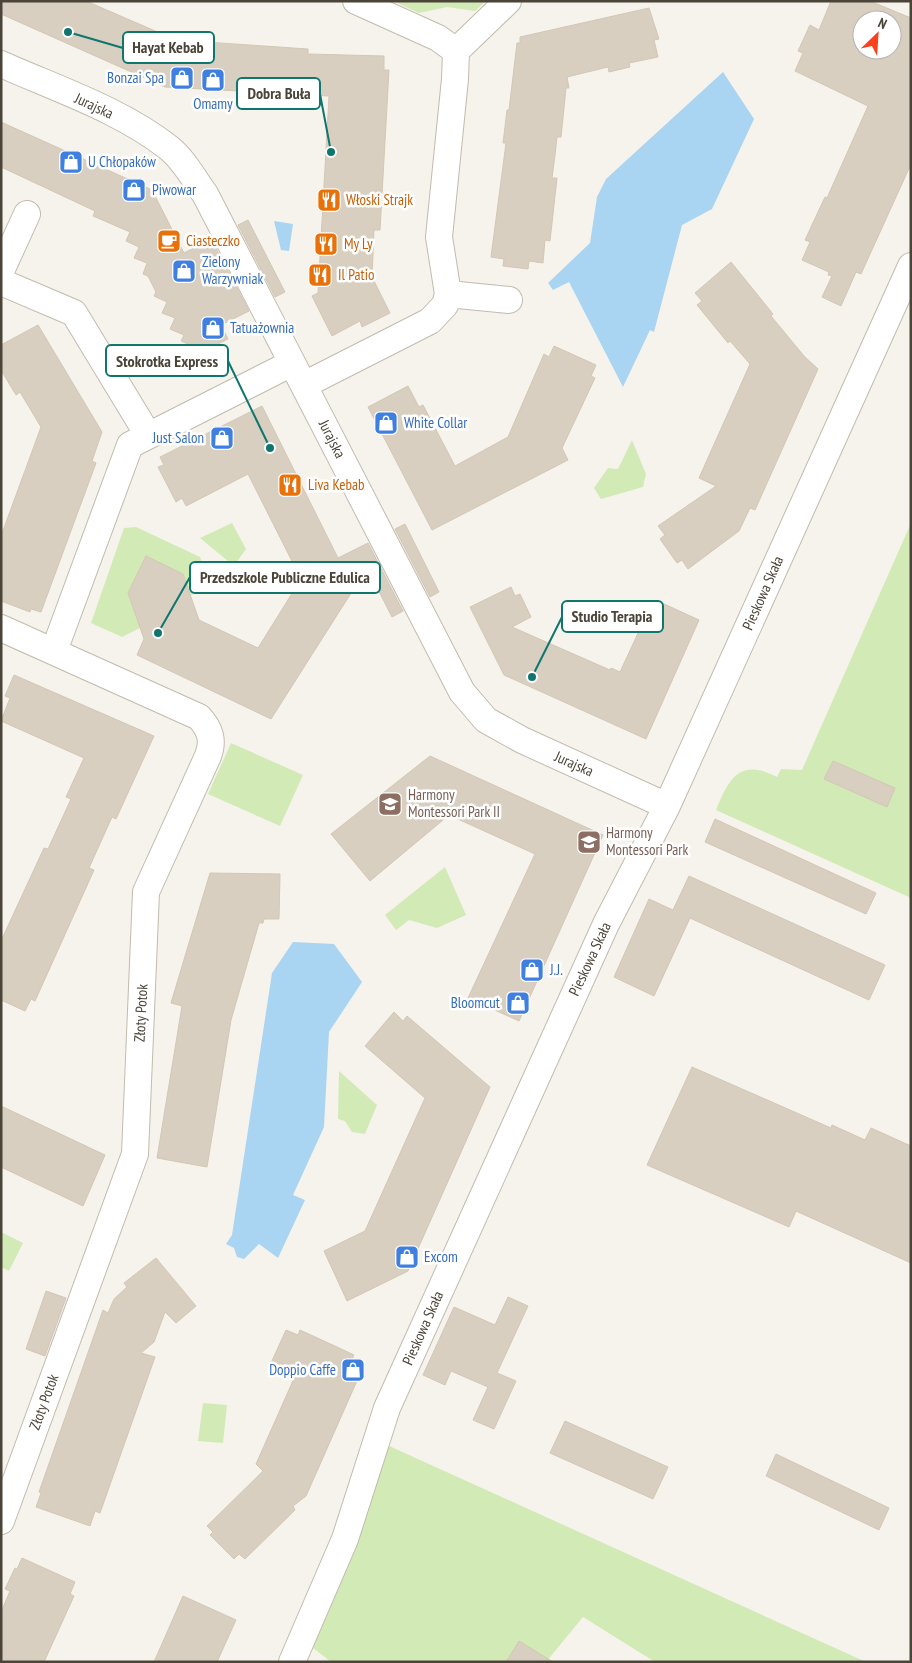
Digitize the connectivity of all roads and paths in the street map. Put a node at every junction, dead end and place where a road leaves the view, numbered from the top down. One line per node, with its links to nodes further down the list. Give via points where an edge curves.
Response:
1 (356, 1): 3 (street, via 438,38)
2 (508, 1): 3 (street)
3 (456, 51): 9 (street, via 439,237)
4 (1, 64): 11 (street, Jurajska, via 110,112 171,149 204,194)
5 (27, 214): 7 (street)
6 (911, 266): 15 (street, Pieskowa Skała)
7 (1, 271)
8 (1, 282): 12 (street, via 74,313)
9 (448, 294): 10 (street); 11 (street, via 445,305 430,321)
10 (509, 300)
11 (298, 374): 12 (street); 15 (street, Jurajska, via 462,692 473,707 486,720 522,740)
12 (148, 435): 14 (street, via 130,445)
13 (1, 628): 14 (street, Złoty Potok)
14 (54, 651): 16 (street, Złoty Potok, via 199,717 209,731 211,748 146,892 135,1154)
15 (667, 806): 17 (street, Pieskowa Skała, via 606,924 387,1408 345,1539)
16 (1, 1520)
17 (292, 1662)

